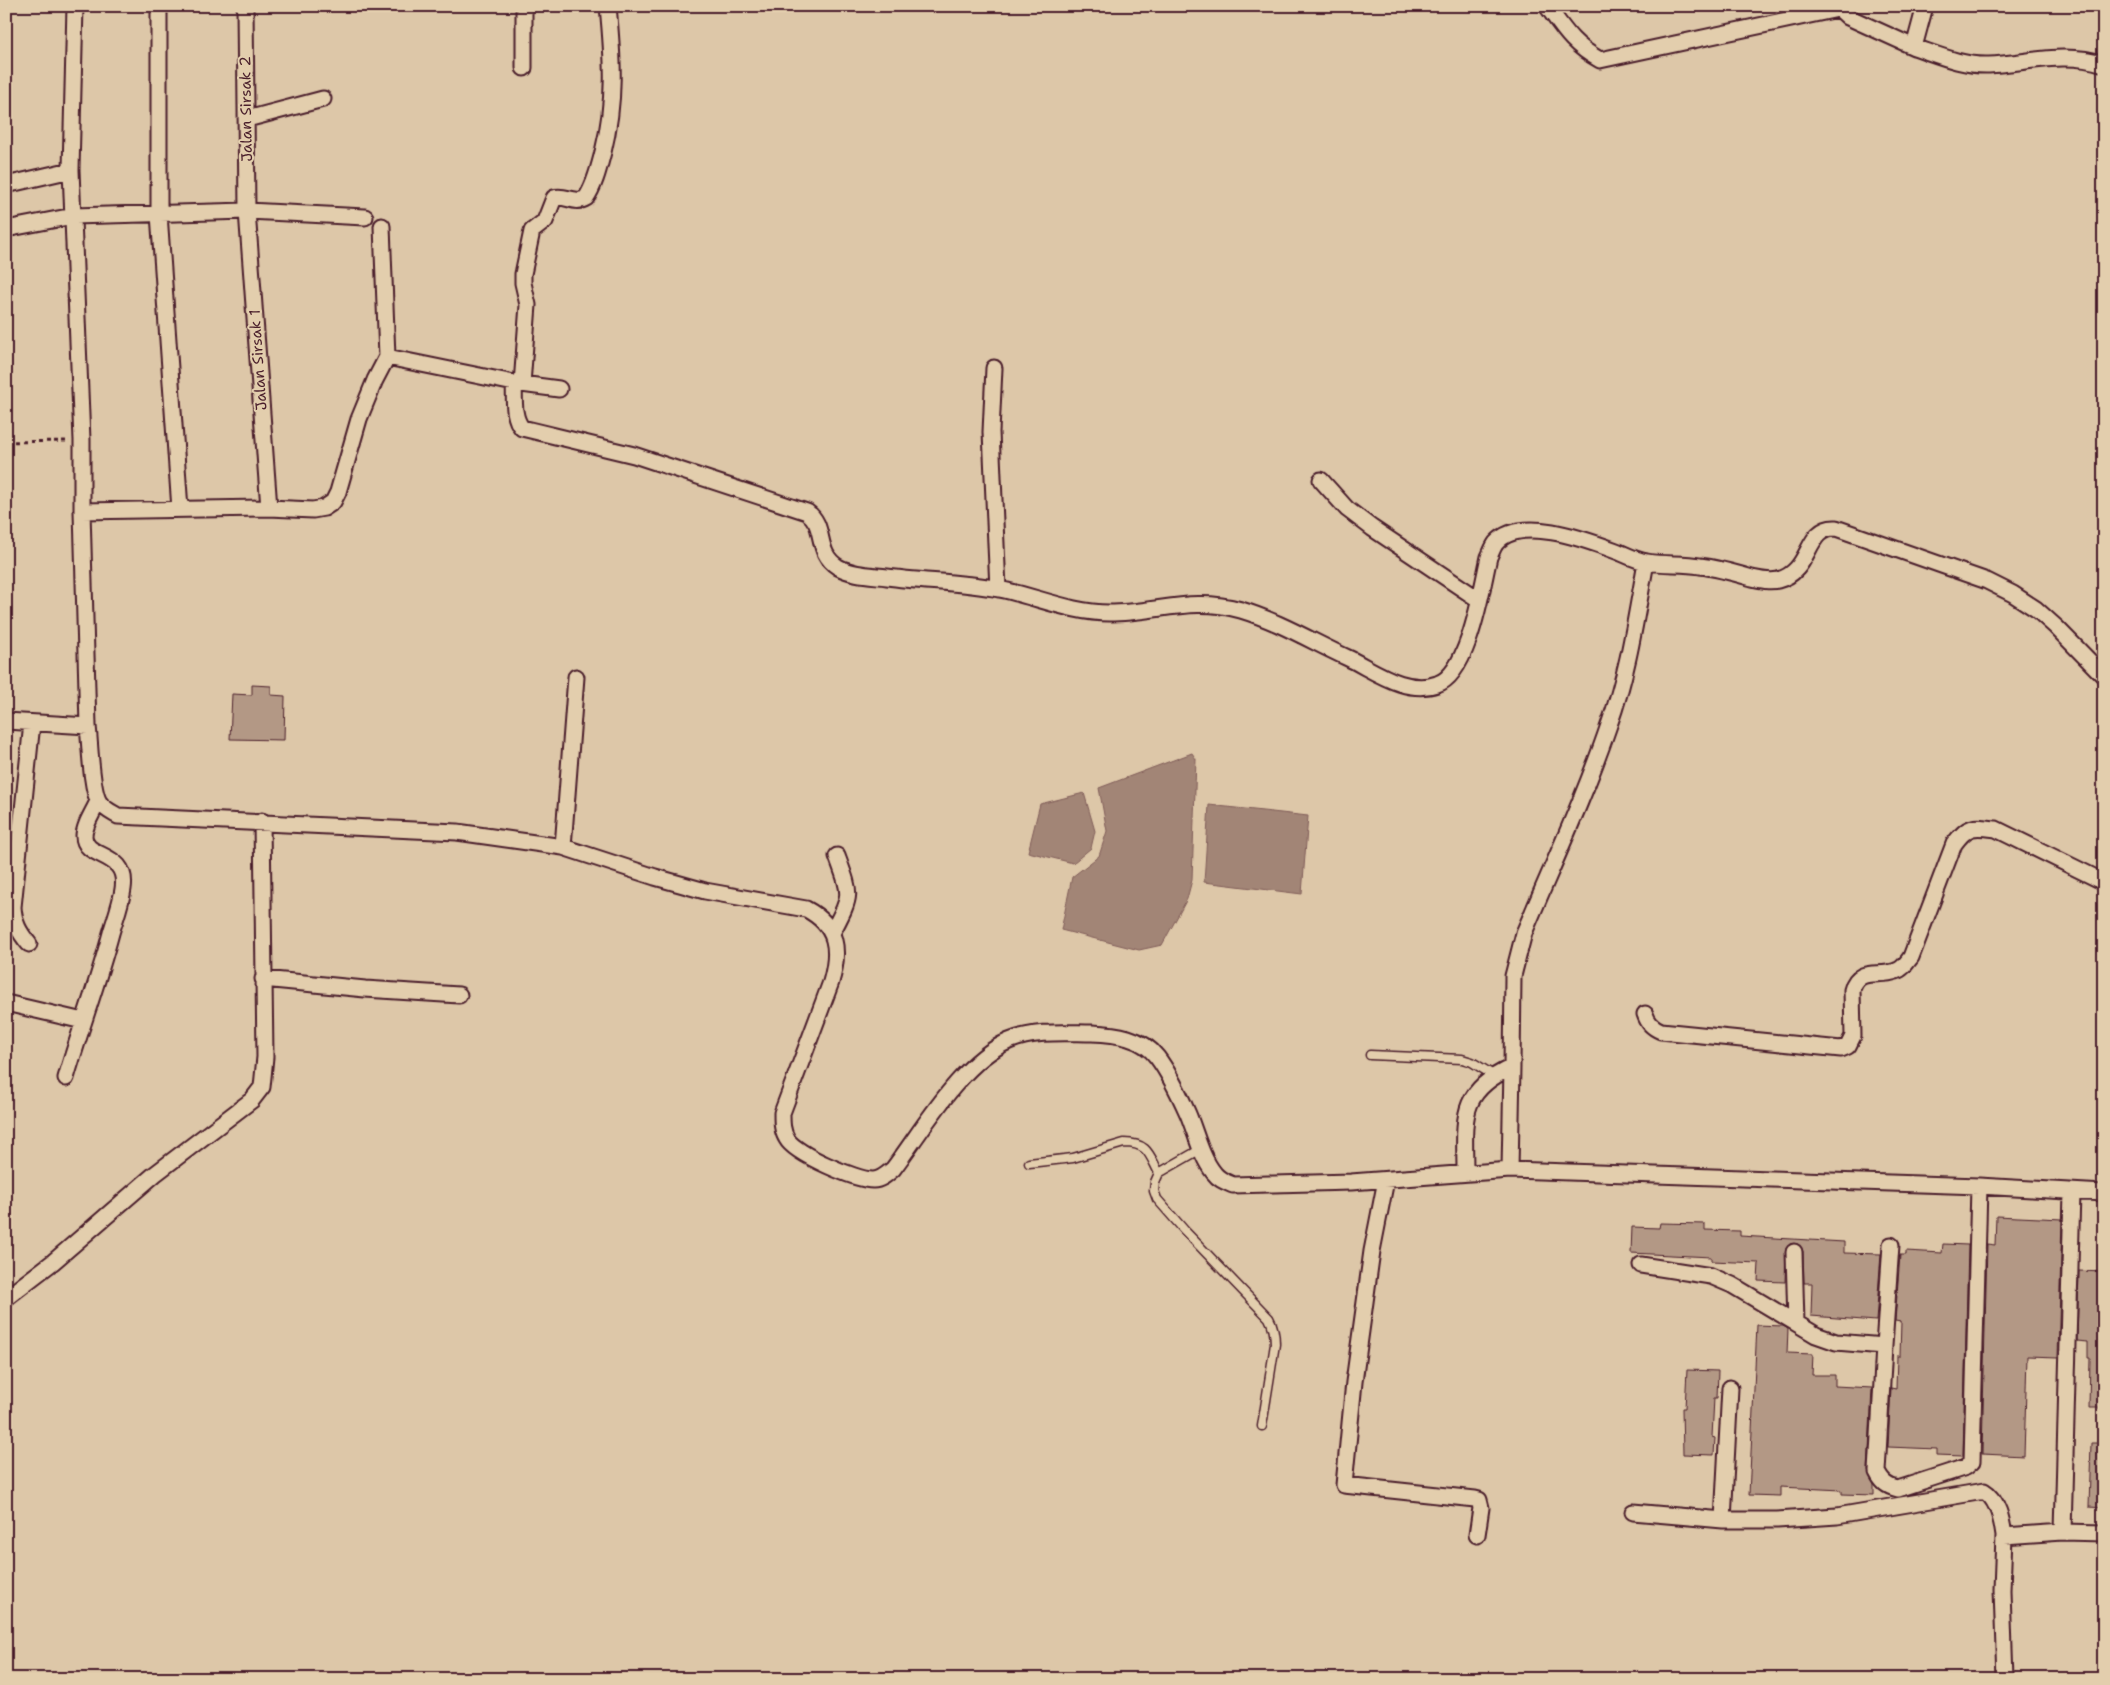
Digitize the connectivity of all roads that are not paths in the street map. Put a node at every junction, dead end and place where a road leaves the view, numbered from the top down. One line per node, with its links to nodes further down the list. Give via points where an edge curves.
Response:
1 (75, 6): 14 (street)
2 (159, 6): 17 (street)
3 (245, 6): 13 (street, Jalan Sirsak 2)
4 (524, 6): 11 (street)
5 (608, 6): 24 (street, via 614,85 599,169 586,198 578,202 554,198 545,221 532,231 523,278 528,305)
6 (1547, 6): 8 (street, via 1572,40 1583,51 1600,60)
7 (1925, 6): 9 (street)
8 (1837, 7): 9 (street, via 1848,17)
9 (1914, 47): 10 (street, via 1970,64 2066,57)
10 (2104, 64)
11 (524, 68)
12 (323, 99): 13 (street)
13 (247, 119): 16 (street, Jalan Sirsak 2)
14 (71, 170): 15 (street); 18 (street)
15 (6, 185)
16 (247, 211): 17 (street); 19 (street); 27 (street, Jalan Sirsak 1)
17 (159, 214): 18 (street); 28 (street)
18 (73, 216): 21 (street); 29 (street)
19 (365, 217)
20 (382, 226): 22 (street)
21 (6, 229)
22 (387, 357): 24 (street); 27 (street, via 360,419 333,502 313,510)
23 (994, 368): 31 (street, via 991,432)
24 (518, 384): 25 (street); 31 (street, via 516,415 522,428 634,455 806,512 817,523 822,550 828,559 850,572)
25 (559, 389)
26 (1321, 480): 32 (street, via 1347,509 1372,528)
27 (269, 508): 28 (street)
28 (180, 509): 29 (street)
29 (82, 511): 37 (street)
30 (1646, 562): 32 (street, via 1570,536 1521,530 1496,543); 33 (street, via 1716,568 1764,581 1777,580 1801,566 1817,534 1836,528 1987,581 2013,594 2036,609); 51 (street, via 1625,672 1610,725 1518,953 1513,976)
31 (998, 589): 32 (street, via 1107,613 1141,612 1185,604 1212,604 1241,610 1384,677 1421,687 1439,684 1453,673 1464,655)
32 (1478, 599)
33 (2104, 676)
34 (576, 677): 40 (street)
35 (6, 721): 36 (street)
36 (32, 723): 37 (street); 44 (street, via 13,906 14,920)
37 (88, 726): 38 (street)
38 (98, 801): 39 (street, via 118,816); 49 (street, via 84,836 86,843 120,868 123,888 101,971)
39 (262, 821): 40 (street, via 457,832); 45 (street)
40 (563, 846): 43 (street, via 646,875 705,891 806,909 817,915)
41 (836, 856): 43 (street, via 849,895)
42 (2104, 882): 48 (street, via 1996,829 1979,827 1964,831 1954,844 1911,957 1896,972 1864,976 1854,983 1853,1036 1848,1046 1841,1049 1661,1031 1647,1021)
43 (832, 933): 54 (street, via 836,966 782,1113 782,1129 788,1141 800,1152 861,1178 874,1180 885,1176 940,1103 989,1053 1010,1041 1055,1032 1129,1037 1146,1046 1167,1073 1188,1113)
44 (29, 944)
45 (263, 978): 46 (street); 66 (street, via 265,1074 262,1087 252,1100 155,1174)
46 (459, 995)
47 (6, 1003): 49 (street)
48 (1645, 1014)
49 (83, 1021): 53 (street)
50 (1370, 1055): 52 (lane, via 1462,1059)
51 (1512, 1067): 52 (street); 56 (street)
52 (1493, 1076): 58 (street, via 1477,1089 1470,1101 1466,1118)
53 (66, 1078)
54 (1201, 1149): 57 (lane); 59 (street, via 1214,1174 1233,1185)
55 (1029, 1163): 57 (lane, via 1136,1143 1146,1148)
56 (1510, 1170): 58 (street); 60 (street)
57 (1160, 1173): 70 (lane, via 1155,1182 1157,1198 1273,1325 1275,1344)
58 (1465, 1173): 59 (street)
59 (1386, 1180): 75 (street, via 1366,1289 1344,1485 1475,1498 1481,1504)
60 (1980, 1186): 61 (street); 68 (street, via 1973,1457 1969,1464 1898,1489 1881,1481 1877,1472)
61 (2072, 1192): 62 (street); 73 (street)
62 (2104, 1193)
63 (1890, 1245): 68 (street)
64 (1794, 1252): 67 (street)
65 (1641, 1265): 67 (street, via 1711,1276)
66 (6, 1298)
67 (1796, 1323): 68 (street, via 1836,1342)
68 (1884, 1346)
69 (1730, 1388): 72 (street)
70 (1262, 1426)
71 (1633, 1512): 72 (street)
72 (1724, 1520): 76 (street, via 1837,1516 1984,1491 1998,1510)
73 (2062, 1532): 74 (street); 76 (street)
74 (2104, 1533)
75 (1477, 1535)
76 (2004, 1536): 77 (street)
77 (2005, 1679)

